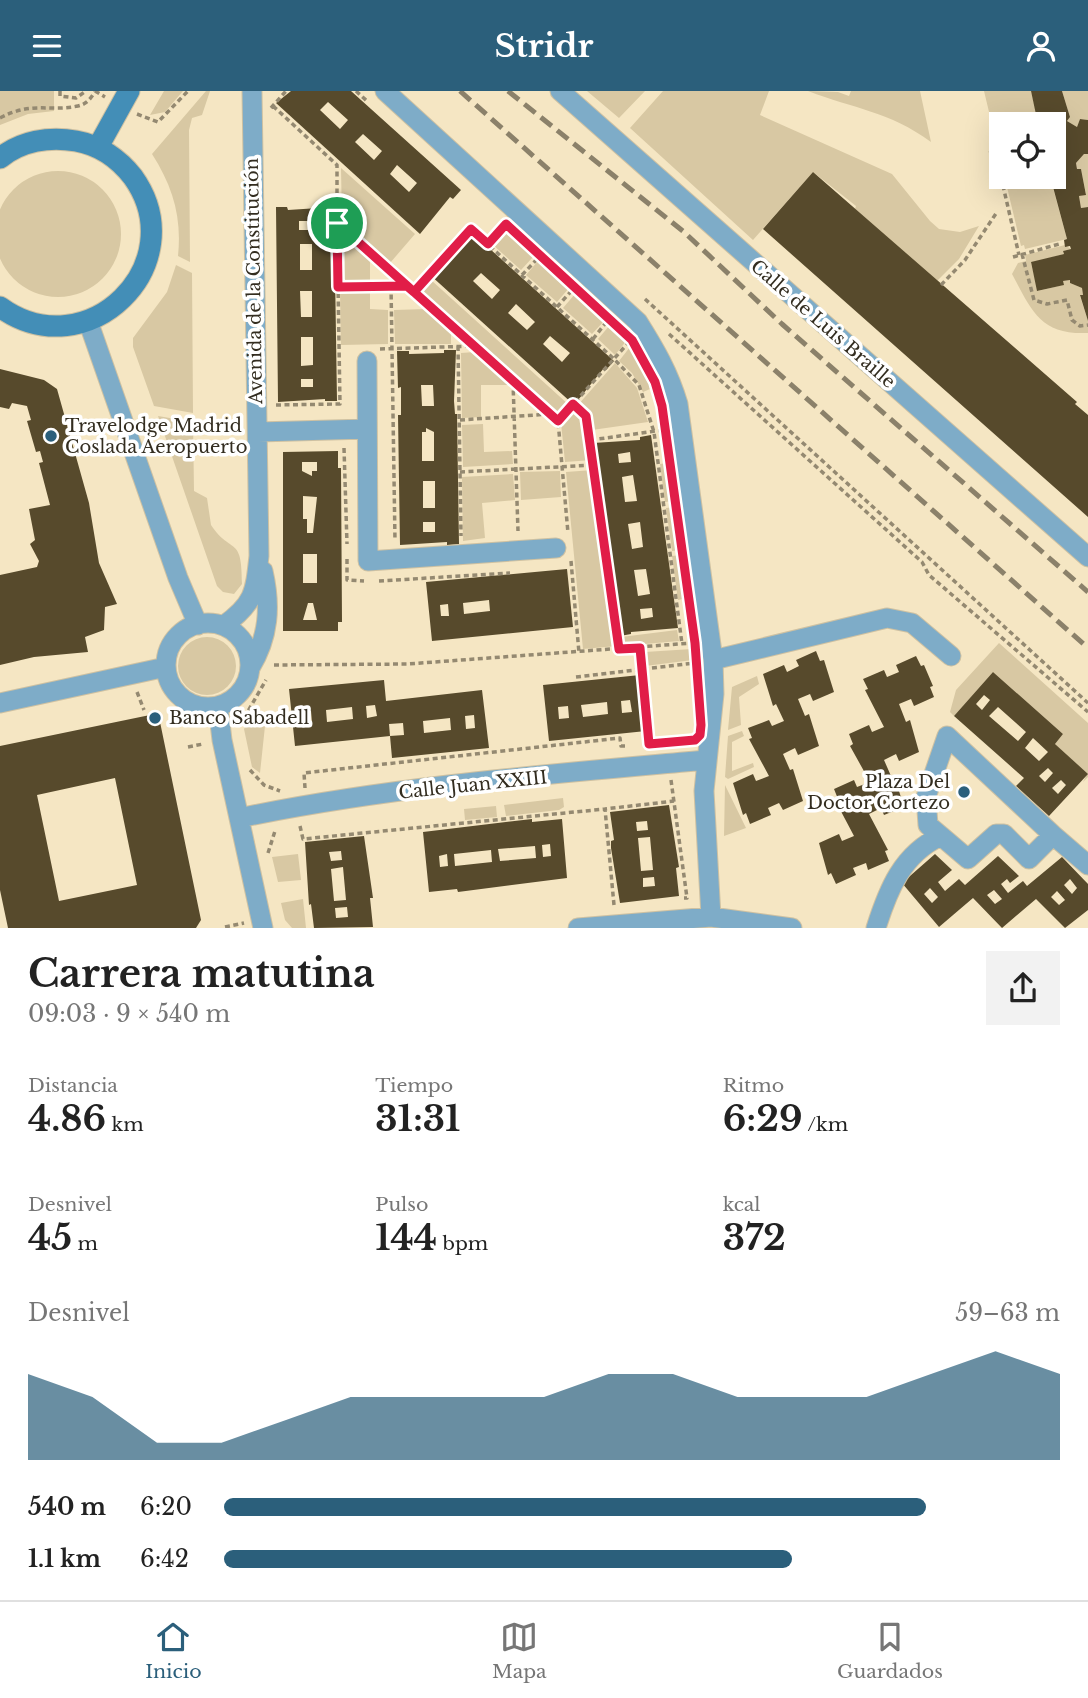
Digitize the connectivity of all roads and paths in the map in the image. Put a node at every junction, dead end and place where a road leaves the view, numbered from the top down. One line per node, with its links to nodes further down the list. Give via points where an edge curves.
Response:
1 (60, 91): 2 (path, via 60,96 76,98)
2 (86, 91)
3 (95, 91): 9 (path, via 78,107 41,106)
4 (129, 91): 10 (street)
5 (252, 91): 59 (street, Avenida de la Constitución)
6 (286, 91): 15 (path, via 272,107 337,165)
7 (386, 91): 92 (street, via 638,322 663,362 678,404)
8 (560, 91): 78 (street, Calle de Luis Braille)
9 (0, 118)
10 (97, 148): 11 (street, via 74,140 50,139 19,147); 38 (street, via 120,163 138,185 150,219 150,238 148,256 132,289 112,308)
11 (0, 158)
12 (1004, 189): 21 (path)
13 (997, 212): 27 (path)
14 (497, 217): 16 (path)
15 (337, 223): 29 (path); 31 (path)
16 (506, 224): 17 (path); 18 (path)
17 (514, 232)
18 (488, 244): 25 (path); 32 (path, via 471,229)
19 (1059, 244): 21 (path)
20 (532, 248): 22 (path)
21 (1020, 254): 23 (path); 39 (path, via 1034,300 1047,304 1067,300 1075,324)
22 (540, 255): 24 (path); 25 (path)
23 (1013, 257)
24 (549, 263)
25 (522, 275): 35 (path)
26 (566, 279): 30 (path)
27 (942, 285)
28 (391, 286): 29 (path); 31 (path); 45 (path)
29 (407, 286): 32 (path)
30 (575, 286): 33 (path); 35 (path)
31 (338, 287): 46 (path)
32 (414, 292): 44 (path)
33 (584, 294)
34 (0, 307): 38 (street, via 37,325 63,327)
35 (557, 307): 42 (path)
36 (601, 310): 37 (path)
37 (610, 318): 40 (path); 42 (path)
38 (88, 321): 84 (street)
39 (1088, 324)
40 (617, 325)
41 (624, 333): 48 (path, via 633,342)
42 (593, 339): 48 (path)
43 (458, 346): 44 (path); 45 (path); 57 (path)
44 (474, 346): 49 (path)
45 (392, 349): 47 (path); 74 (path, via 395,544)
46 (339, 350): 47 (path); 53 (path, via 340,404)
47 (366, 353): 58 (street)
48 (614, 359): 51 (path, via 631,374); 52 (path)
49 (513, 382): 54 (path); 55 (path)
50 (650, 392): 51 (path)
51 (643, 394): 60 (path)
52 (573, 404): 54 (path, via 558,421); 61 (path, via 586,416)
53 (275, 405)
54 (550, 414): 55 (path)
55 (515, 417): 57 (path); 66 (path)
56 (663, 418): 60 (path, via 665,430)
57 (460, 420): 67 (path)
58 (368, 429): 59 (street); 72 (street, via 368,561)
59 (258, 432): 77 (street, Avenida de la Constitución)
60 (653, 432): 61 (path); 64 (path)
61 (591, 440): 65 (path)
62 (331, 447): 81 (path, via 345,447 347,580 427,580)
63 (669, 457): 64 (path)
64 (657, 460): 69 (path)
65 (595, 465): 66 (path); 90 (path)
66 (516, 469): 67 (path); 71 (path)
67 (460, 472): 73 (path)
68 (676, 504): 69 (path)
69 (663, 505): 76 (path)
70 (568, 532): 72 (path)
71 (519, 537)
72 (556, 540)
73 (461, 543)
74 (406, 544)
75 (682, 553): 76 (path)
76 (670, 554): 83 (path)
77 (259, 556): 85 (street, Avenida de la Constitución, via 252,598 246,609); 95 (street, Avenida de la Constitución, via 268,605 266,633)
78 (1088, 557)
79 (571, 567): 80 (path)
80 (559, 568)
81 (522, 571)
82 (689, 601): 83 (path)
83 (677, 603): 88 (path)
84 (198, 625): 85 (street); 94 (street, via 175,640)
85 (223, 626): 95 (street, via 241,639)
86 (693, 632): 87 (path)
87 (695, 643): 88 (path); 92 (path)
88 (682, 644): 89 (path)
89 (640, 648): 90 (path); 96 (path)
90 (619, 649): 93 (path, via 407,664)
91 (951, 656): 92 (street, via 912,623 887,618)
92 (705, 661): 96 (path); 97 (path); 106 (street, via 714,694)
93 (274, 665)
94 (166, 667): 99 (street); 101 (street, via 177,694 196,705)
95 (250, 668): 101 (street, via 236,697)
96 (642, 669): 98 (path); 103 (path)
97 (698, 675)
98 (576, 677)
99 (0, 703)
100 (1088, 703): 102 (path, via 641,299 666,331 922,562 929,575)
101 (218, 706): 112 (street)
102 (1088, 712)
103 (649, 744): 105 (path); 107 (path, via 654,743)
104 (631, 745): 108 (path, via 621,746 620,739 304,773 305,788)
105 (640, 745)
106 (707, 760): 107 (street, Calle Juan XXIII); 120 (street)
107 (662, 763): 109 (path, via 673,782); 112 (street, Calle Juan XXIII, via 297,806)
108 (295, 790)
109 (674, 801): 110 (path); 118 (path, via 687,898)
110 (605, 809): 111 (path, via 303,839); 119 (path, via 614,907)
111 (298, 816)
112 (239, 818): 121 (street)
113 (280, 824): 116 (path, via 271,838)
114 (1053, 835): 115 (street, via 1029,859 1003,834 996,834 968,859); 115 (street, via 947,736 926,797 928,825); 117 (street)
115 (941, 836): 125 (street, via 902,868 888,889)
116 (268, 857)
117 (1088, 865)
118 (675, 899)
119 (626, 905)
120 (710, 916): 123 (street); 124 (street)
121 (262, 924): 122 (path)
122 (225, 927)
123 (578, 928)
124 (792, 928)
125 (876, 928)

